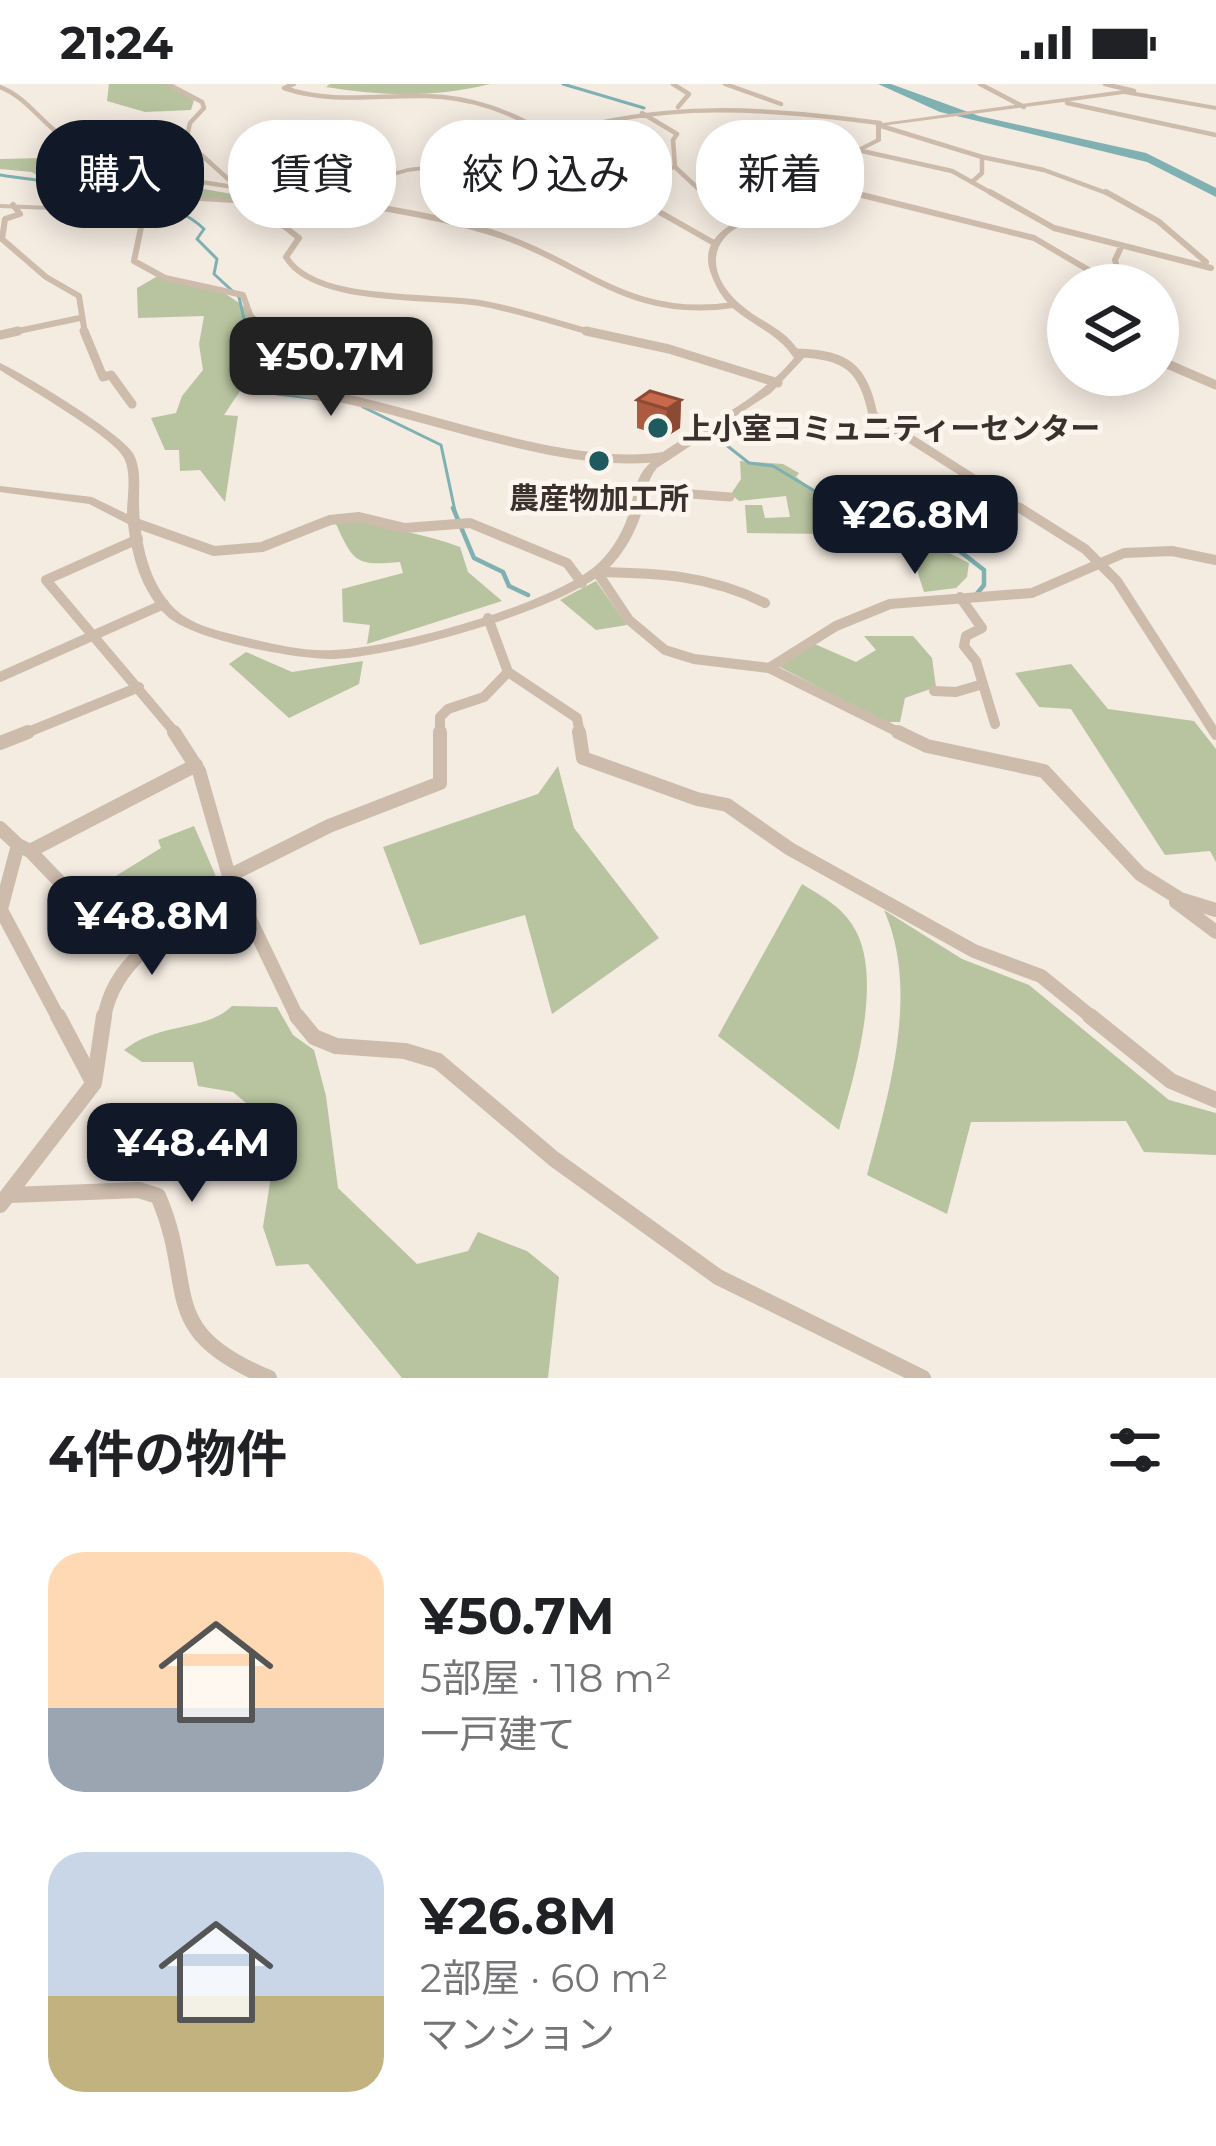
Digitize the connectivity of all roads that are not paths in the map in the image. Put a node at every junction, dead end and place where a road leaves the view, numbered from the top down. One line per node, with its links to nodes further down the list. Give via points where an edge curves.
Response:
1 (168, 84): 27 (street, via 202,101 186,141)
2 (294, 84): 16 (street, via 284,88 314,98 496,104)
3 (673, 84): 12 (street, via 689,94)
4 (725, 84): 15 (street)
5 (980, 84): 11 (street)
6 (1106, 84): 9 (street)
7 (1121, 84): 9 (street)
8 (0, 87): 29 (street, via 91,153)
9 (1135, 92): 10 (street); 13 (street)
10 (1067, 103): 11 (street); 20 (street)
11 (1024, 106): 18 (street)
12 (677, 108): 14 (street); 15 (street)
13 (1216, 108)
14 (641, 112): 17 (street); 26 (street, via 677,134)
15 (836, 117): 18 (street)
16 (524, 120)
17 (600, 120)
18 (879, 124): 22 (street, via 880,140); 24 (street)
19 (1216, 125): 20 (street)
20 (1201, 132): 21 (street)
21 (1216, 135)
22 (864, 150)
23 (864, 151): 28 (street, via 939,166)
24 (982, 158): 28 (street); 44 (street, via 1094,184 1160,222)
25 (672, 167): 26 (street)
26 (675, 167): 30 (street)
27 (228, 179)
28 (972, 182): 41 (street, via 1054,228)
29 (228, 186)
30 (696, 187)
31 (864, 196): 42 (street, via 1034,238)
32 (0, 206): 33 (street)
33 (13, 206): 34 (street); 46 (street, via 20,214 5,219 2,239 77,293)
34 (36, 206)
35 (396, 215): 45 (street, via 547,253 579,276 682,310)
36 (672, 219): 40 (street)
37 (141, 228): 54 (street, via 134,261 165,278 243,295 264,376 289,393 633,462)
38 (286, 228): 51 (street, via 299,238 286,257 306,278 378,295 480,304)
39 (731, 228): 40 (street)
40 (714, 243): 45 (street, via 713,272)
41 (1122, 245): 43 (street); 44 (street)
42 (1080, 264)
43 (1115, 264)
44 (1214, 269)
45 (733, 305): 48 (street)
46 (80, 318): 47 (street); 53 (street, via 103,376 111,375)
47 (0, 335)
48 (798, 353): 51 (street); 61 (street, via 841,356 861,368 873,416)
49 (0, 366): 58 (street, via 128,453)
50 (1179, 369): 52 (street)
51 (778, 383): 54 (street)
52 (1216, 385)
53 (132, 404)
54 (668, 456): 56 (street, via 646,473)
55 (0, 489): 58 (street, via 92,501)
56 (640, 490): 57 (street); 62 (street, via 634,516)
57 (730, 497)
58 (133, 522): 59 (street); 63 (street, via 226,551 344,518 405,528 470,523 567,563)
59 (138, 539): 66 (street); 68 (street, via 46,580)
60 (1216, 560): 61 (street, via 1155,552)
61 (1098, 562): 64 (street, via 1046,590); 76 (street)
62 (598, 572): 63 (street); 65 (street, via 676,573); 69 (street, via 650,642 694,658)
63 (582, 583): 67 (street)
64 (960, 597): 69 (street, via 872,608); 72 (street, via 982,628 964,646)
65 (765, 603)
66 (164, 604): 67 (street, via 206,632 328,655); 68 (street)
67 (488, 618): 70 (street)
68 (93, 634): 71 (street); 73 (street)
69 (769, 668): 81 (street, via 927,746 1044,771)
70 (508, 672): 82 (street, via 484,697 440,716 440,784 329,826); 88 (street, via 577,718 584,758 727,805 974,951 1041,976 1172,1082)
71 (0, 677)
72 (983, 684): 74 (street); 75 (street)
73 (139, 687): 77 (street); 78 (street)
74 (934, 691)
75 (995, 724)
76 (1216, 735)
77 (0, 743)
78 (196, 765): 80 (street); 82 (street)
79 (0, 828): 80 (street)
80 (24, 848): 83 (street); 86 (street)
81 (1153, 882): 84 (street); 85 (street)
82 (232, 884): 86 (street); 91 (street, via 314,1037 438,1060 554,1159 718,1276)
83 (1, 909): 87 (street)
84 (1216, 910)
85 (1216, 932)
86 (143, 950): 87 (street, via 108,994)
87 (94, 1083): 89 (street)
88 (1216, 1100)
89 (6, 1200): 90 (street, via 139,1190 158,1196 174,1233 180,1298 196,1331 230,1362)
90 (269, 1378)
91 (922, 1378)

